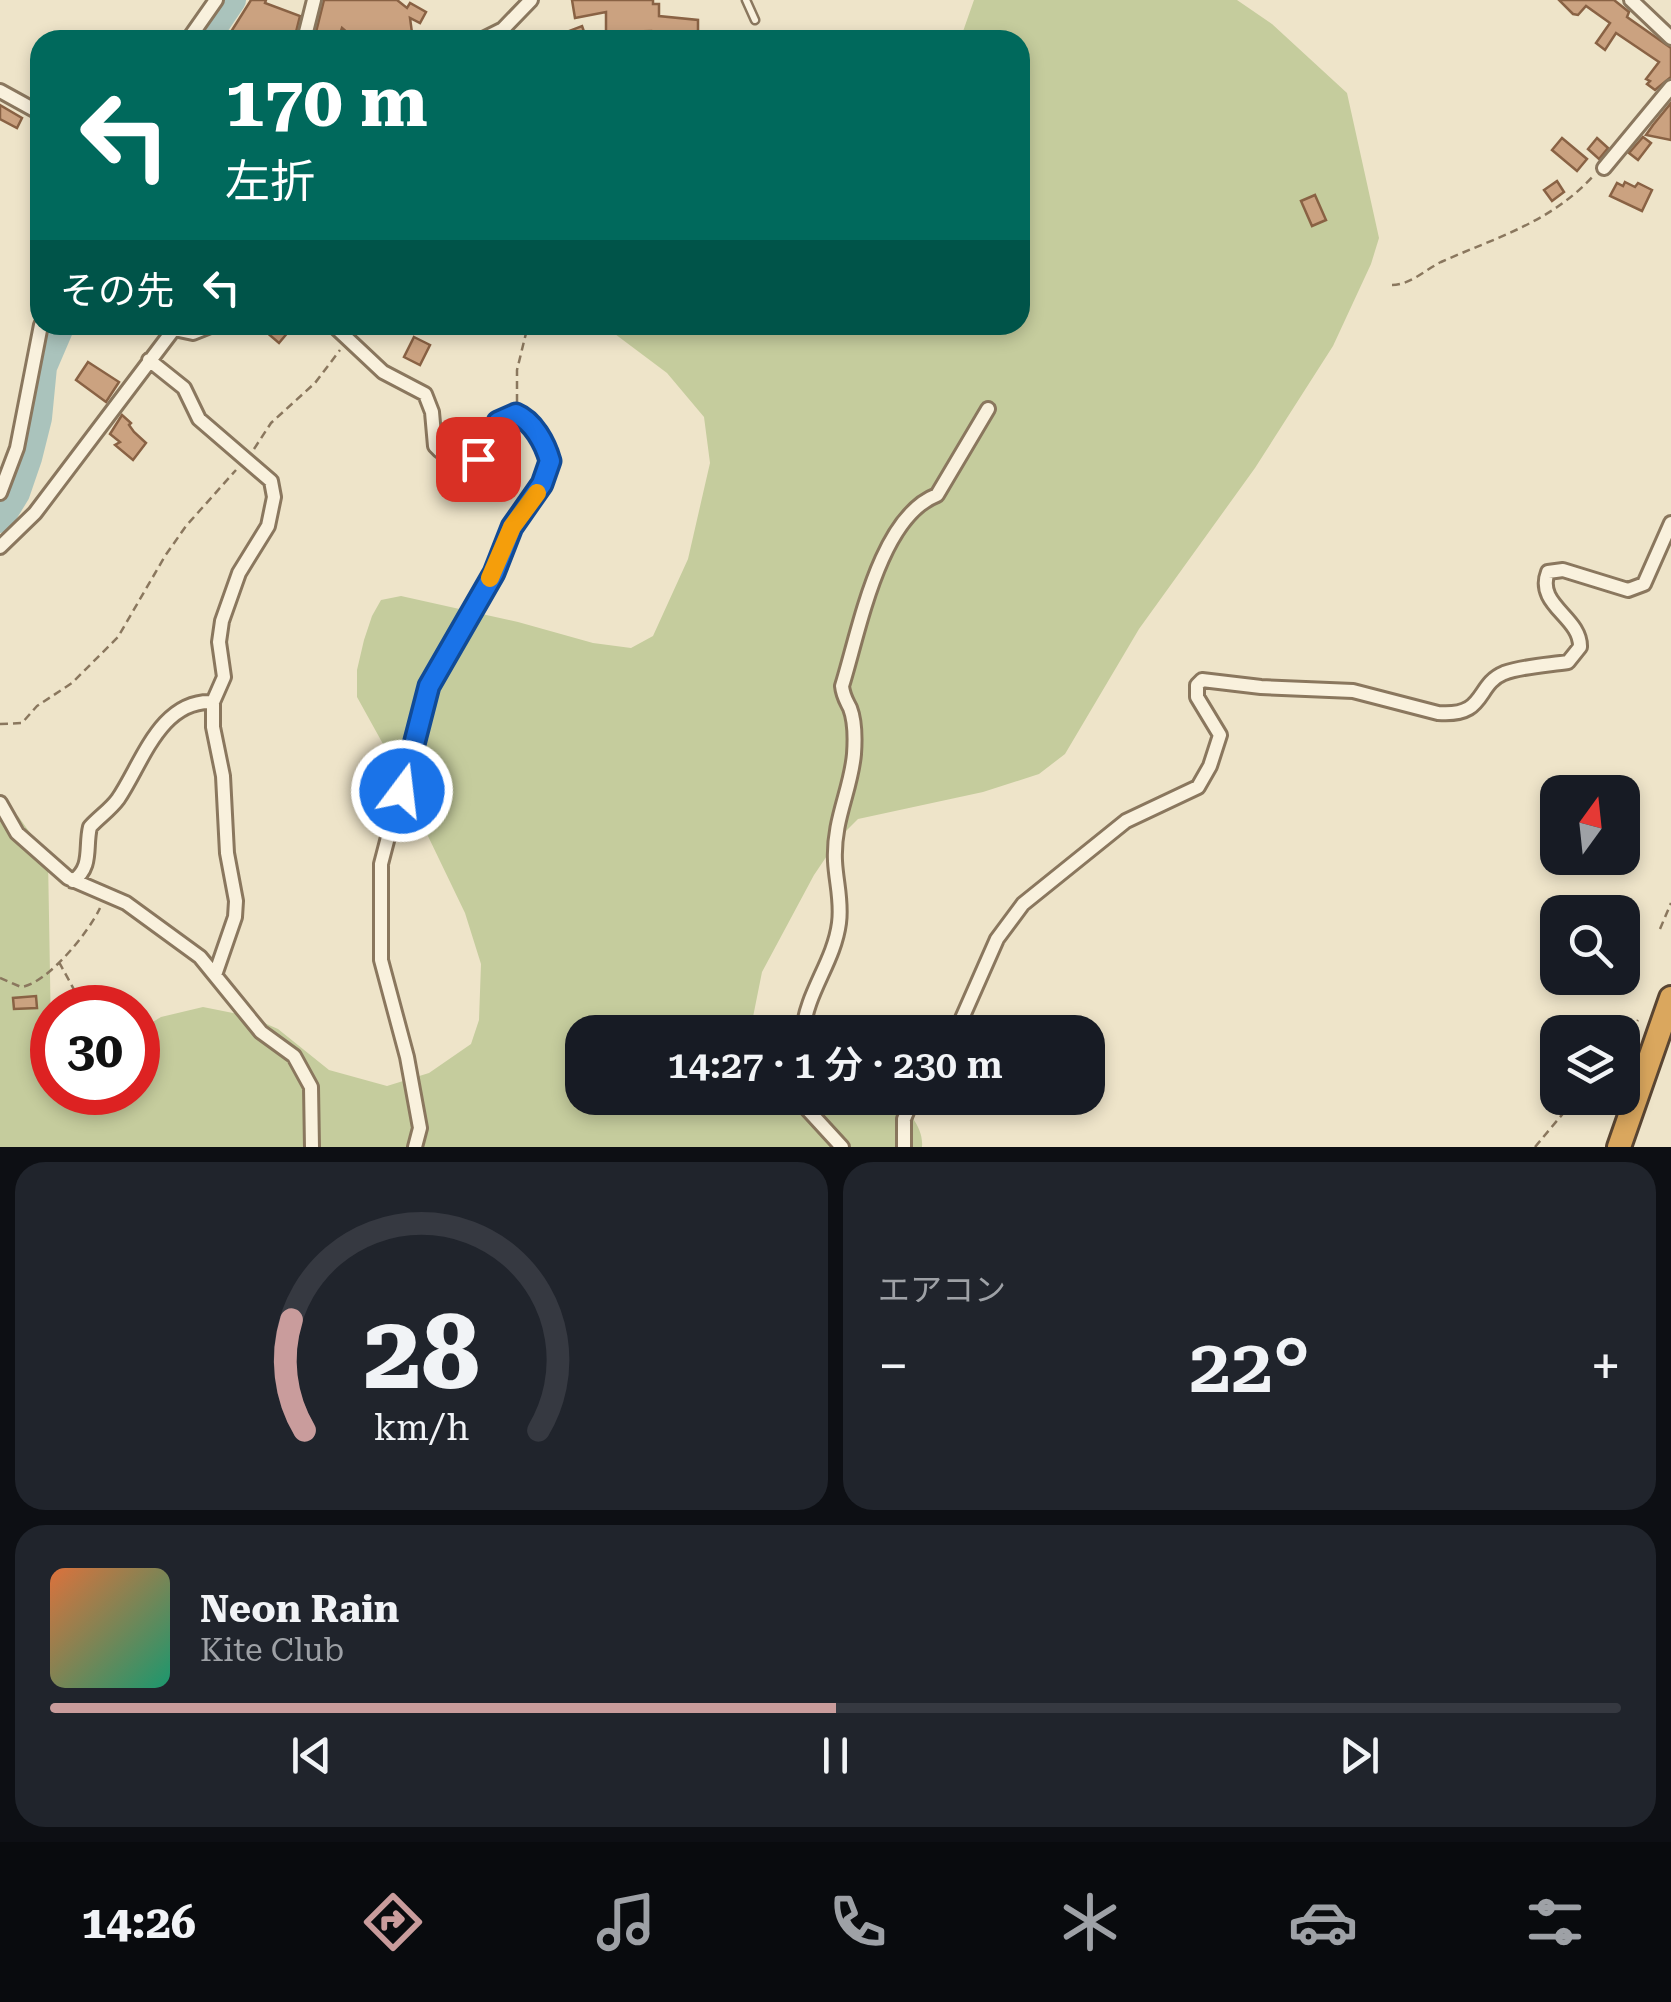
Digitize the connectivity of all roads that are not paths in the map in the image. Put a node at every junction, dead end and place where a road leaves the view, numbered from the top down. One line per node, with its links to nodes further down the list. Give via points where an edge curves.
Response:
1 (216, 0): 7 (street)
2 (314, 0): 8 (street)
3 (746, 0): 6 (lane)
4 (1631, 0): 10 (street)
5 (528, 1): 9 (street)
6 (755, 20)
7 (195, 30)
8 (306, 30)
9 (501, 30)
10 (1671, 38)
11 (1671, 87): 14 (street)
12 (0, 91): 13 (street)
13 (30, 108)
14 (1604, 168)
15 (39, 335): 20 (street, via 17,448)
16 (168, 335): 18 (street)
17 (341, 335): 33 (street, via 383,372 426,394 435,446 446,456 478,459 498,422 516,414 528,420 548,453 546,476 426,692 381,864 381,960 420,1128)
18 (148, 360): 22 (street, via 35,513); 23 (street, via 184,388 200,419 271,481 272,514 238,573 222,621 224,677)
19 (988, 409): 28 (street, via 936,495 909,512 877,567 866,602 842,686 854,758 837,825 839,922)
20 (0, 493)
21 (1671, 523): 29 (street, via 1644,584 1635,588 1548,572 1549,599 1578,633 1580,647 1568,662 1504,673 1469,708 1438,713 1354,691 1202,680 1197,697 1220,735 1202,782 1126,822 1023,904 996,939)
22 (0, 547)
23 (213, 702): 25 (street, via 185,709 148,742 120,796 90,826 87,864); 26 (street, via 236,901)
24 (0, 803): 25 (street, via 18,832)
25 (73, 881): 26 (street, via 126,903)
26 (215, 975): 32 (street, via 261,1032 306,1073)
27 (1671, 998): 36 (highway)
28 (807, 1015)
29 (963, 1015)
30 (813, 1115): 34 (street)
31 (906, 1115): 35 (street)
32 (312, 1147)
33 (415, 1147)
34 (842, 1147)
35 (904, 1147)
36 (1619, 1147)

